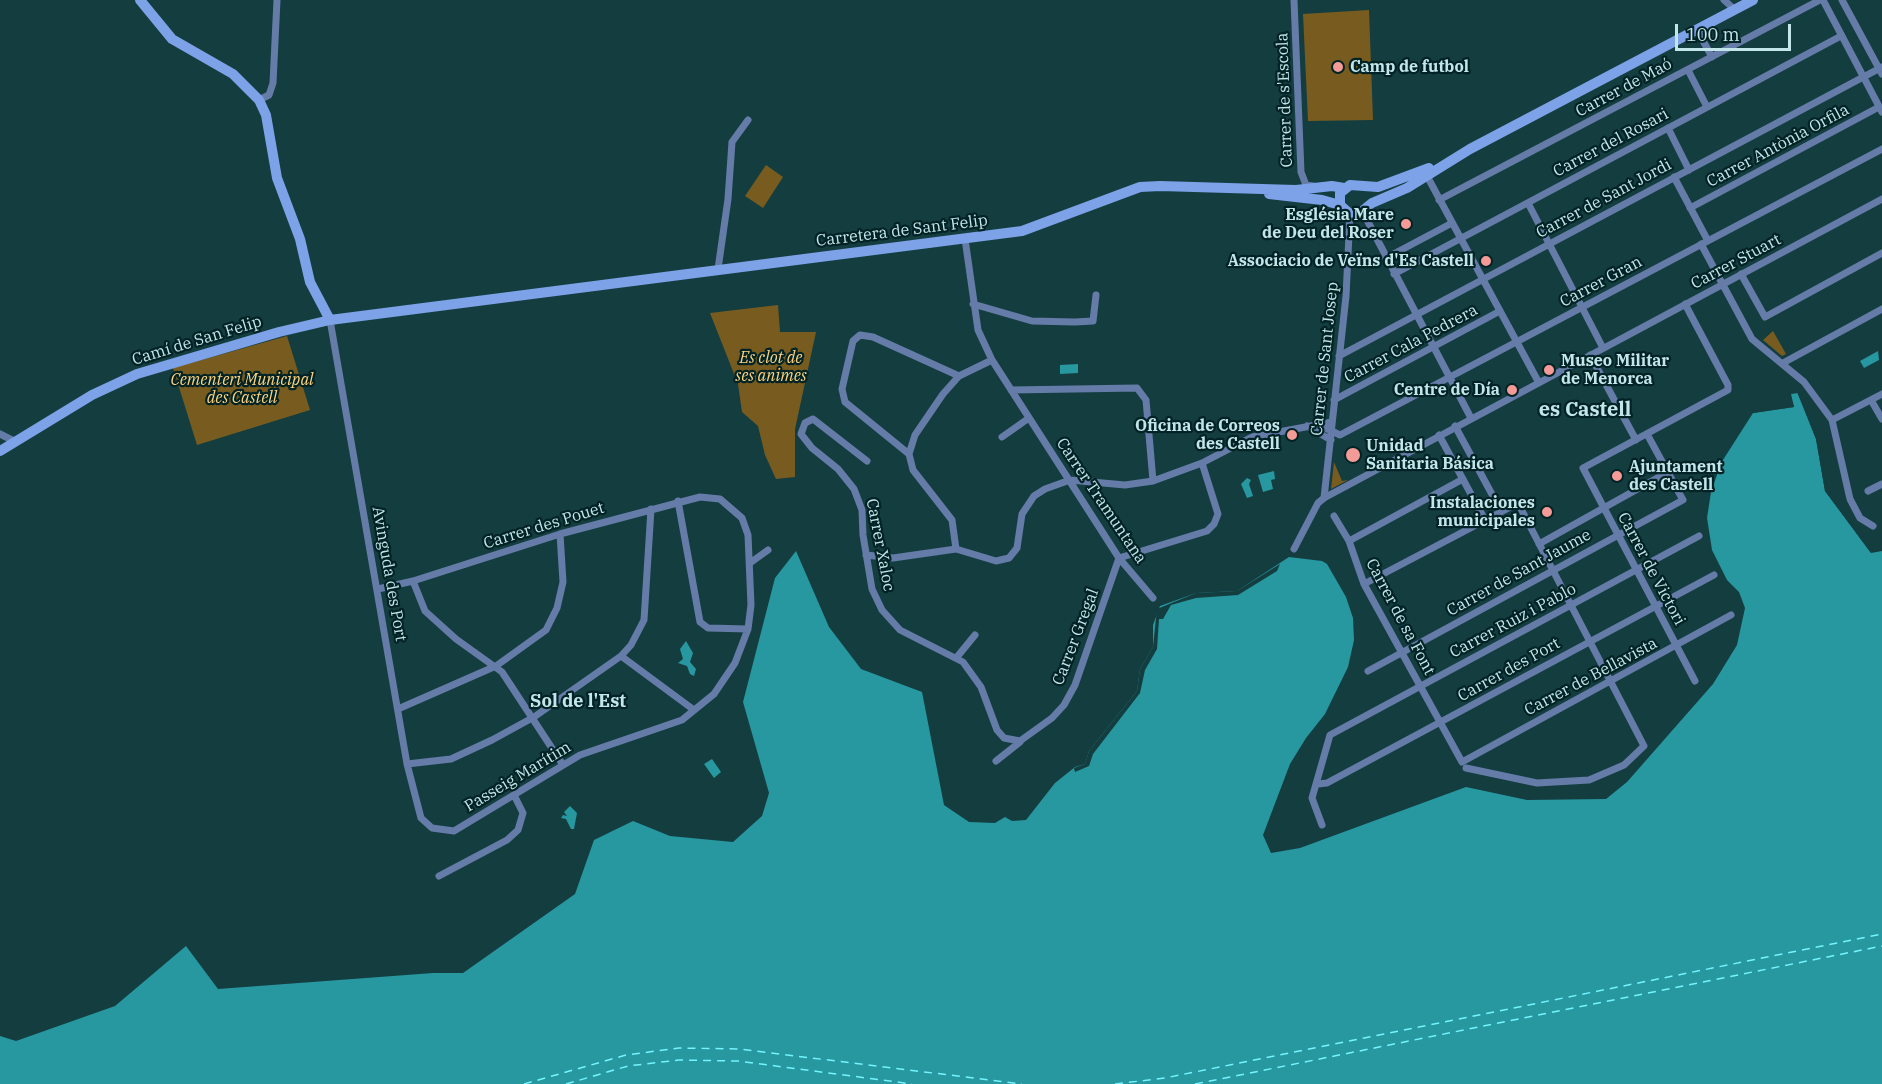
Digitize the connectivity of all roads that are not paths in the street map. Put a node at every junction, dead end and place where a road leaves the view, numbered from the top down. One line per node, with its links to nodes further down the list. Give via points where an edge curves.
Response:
1 (140, 0): 15 (main road, via 172,39 233,74)
2 (277, 0): 15 (street, via 273,83 269,95)
3 (1294, 0): 26 (street, Carrer de s'Escola, via 1301,172 1306,185)
4 (1724, 0): 8 (street)
5 (1753, 0): 8 (main road)
6 (1821, 0): 10 (street); 11 (street, Carrer de Maó)
7 (1842, 0): 13 (street)
8 (1735, 10): 9 (main road)
9 (1697, 30): 11 (street); 20 (main road)
10 (1841, 36): 14 (street); 16 (street, Carrer del Rosari)
11 (1712, 57): 12 (street, Carrer de Maó)
12 (1688, 70): 16 (street); 30 (street, Carrer de Maó)
13 (1881, 70): 14 (street, Carrer de Sant Jordi)
14 (1863, 77): 17 (street); 22 (street, Carrer de Sant Jordi)
15 (259, 100): 56 (main road, via 266,115 277,178 300,239 310,282)
16 (1707, 107): 19 (street, Carrer del Rosari)
17 (1881, 110): 34 (street, Carrer Antònia Orfila)
18 (748, 120): 43 (street, via 732,142)
19 (1668, 128): 22 (street); 31 (street, Carrer del Rosari)
20 (1470, 149): 23 (main road); 25 (main road, via 1403,179)
21 (1882, 149): 39 (street, Carrer Gran)
22 (1689, 170): 24 (street, Carrer de Sant Jordi)
23 (1427, 176): 30 (street); 33 (main road)
24 (1674, 177): 34 (street); 40 (street, Carrer de Sant Jordi)
25 (1368, 187): 27 (main road, via 1353,184); 33 (main road, via 1373,194)
26 (1318, 188): 27 (main road, Carretera de Sant Felip); 28 (main road, Carretera de Sant Felip)
27 (1344, 188): 32 (main road)
28 (1233, 189): 32 (main road); 38 (main road, Carretera de Sant Felip, via 1140,187 1022,231)
29 (1882, 199): 45 (street, Carrer Stuart)
30 (1440, 200): 36 (street)
31 (1528, 202): 37 (street, Carrer del Rosari); 40 (street)
32 (1340, 205): 35 (main road)
33 (1369, 206): 35 (main road); 42 (street, via 1367,220)
34 (1690, 208): 39 (street)
35 (1350, 214): 61 (street, Carrer de Sant Josep)
36 (1452, 223): 37 (street); 42 (street)
37 (1461, 238): 44 (street, Carrer del Rosari); 46 (street)
38 (964, 239): 43 (main road, Carretera de Sant Felip); 50 (street, Carrer Tramuntana)
39 (1704, 243): 47 (street); 52 (street, Carrer Gran)
40 (1549, 244): 46 (street, Carrer de Sant Jordi); 52 (street)
41 (1882, 253): 45 (street, via 1766,317)
42 (1386, 258): 44 (street)
43 (718, 269): 49 (main road, Carretera de Sant Felip)
44 (1394, 274): 55 (street)
45 (1742, 274): 47 (street, Carrer Stuart)
46 (1483, 279): 54 (street); 55 (street, Carrer de Sant Jordi)
47 (1723, 284): 51 (street, Carrer Stuart); 63 (street, via 1752,339)
48 (1096, 295): 50 (street, via 1094,321 1032,321)
49 (457, 304): 56 (main road, Camí de San Felip)
50 (973, 304): 62 (street, Carrer Tramuntana, via 978,330)
51 (1685, 304): 59 (street, Carrer Stuart); 80 (street, via 1728,390)
52 (1581, 308): 57 (street, Carrer Gran); 59 (street)
53 (1882, 309): 63 (street)
54 (1500, 311): 57 (street); 58 (street, Carrer Cala Pedrera)
55 (1416, 315): 58 (street); 61 (street, Carrer de Sant Jordi)
56 (330, 320): 85 (main road, Camí de San Felip, via 137,374 92,395); 121 (street, Avinguda des Port)
57 (1517, 341): 65 (street, Carrer Gran); 66 (street)
58 (1434, 347): 65 (street); 69 (street, Carrer Cala Pedrera)
59 (1603, 348): 60 (street, Carrer Stuart)
60 (1590, 355): 66 (street, Carrer Stuart); 84 (street)
61 (1339, 356): 69 (street, Carrer de Sant Josep)
62 (992, 360): 64 (street); 67 (street, Carrer Tramuntana)
63 (1783, 363): 74 (street, via 1804,382)
64 (959, 376): 87 (street, via 915,435); 87 (street, via 873,337 860,334 853,341 842,389 845,402)
65 (1450, 378): 72 (street); 82 (street, Carrer Gran, via 1340,435)
66 (1539, 383): 72 (street, Carrer Stuart)
67 (1011, 390): 71 (street, Carrer Tramuntana); 93 (street, via 1137,388 1146,400)
68 (1882, 394): 70 (street)
69 (1334, 400): 75 (street, Carrer de Sant Josep)
70 (1871, 400): 73 (street); 74 (street)
71 (1029, 418): 83 (street); 92 (street, Carrer Tramuntana)
72 (1471, 418): 78 (street)
73 (1882, 419)
74 (1832, 420): 104 (street, via 1850,499 1860,518)
75 (1332, 422): 76 (street); 82 (street, Carrer de Sant Josep)
76 (1317, 424): 77 (street); 82 (street)
77 (1307, 426): 82 (street); 89 (street, via 1252,436)
78 (1455, 426): 81 (street); 101 (street)
79 (0, 434): 85 (street)
80 (1647, 434): 84 (street); 90 (street)
81 (1439, 435): 91 (street); 96 (street)
82 (1331, 436): 96 (street, Carrer de Sant Josep)
83 (1002, 437)
84 (1636, 440): 99 (street, Carrer de Victori, via 1583,468)
85 (16, 442): 86 (main road, Camí de San Felip)
86 (0, 451)
87 (909, 454): 110 (street, via 913,470 952,520)
88 (867, 462): 113 (street, Carrer Xaloc, via 813,419 805,423 801,434 854,489 862,510)
89 (1202, 463): 93 (street); 114 (street, via 1218,514 1214,524 1207,531)
90 (1668, 472): 99 (street); 106 (street, Carrer de Sant Jaume, via 1683,500)
91 (1463, 478): 103 (street); 108 (street)
92 (1070, 480): 93 (street, via 1125,485); 110 (street, via 1034,496 1022,514 1017,548 1009,558 996,561); 114 (street, Carrer Tramuntana)
93 (1153, 482)
94 (1882, 484): 95 (street)
95 (1868, 491)
96 (1324, 498): 111 (street)
97 (720, 499): 98 (street, Carrer des Pouet); 115 (street, Passeig Marítim, via 742,518)
98 (678, 501): 100 (street, Carrer des Pouet); 126 (street, via 700,621 708,628)
99 (1604, 508): 106 (street, Carrer de Victori); 109 (street)
100 (651, 509): 105 (street, Carrer des Pouet); 131 (street, via 644,620)
101 (1500, 512): 103 (street); 109 (street, via 1518,502)
102 (1334, 516): 108 (street, Carrer de sa Font)
103 (1485, 520): 120 (street)
104 (1873, 526)
105 (560, 534): 119 (street, Carrer des Pouet); 133 (street, via 563,582 557,608 546,630)
106 (1618, 535): 116 (street, Carrer de Sant Jaume); 117 (street, Carrer de Victori)
107 (1699, 536): 117 (street, Carrer Ruiz i Pablo)
108 (1349, 541): 120 (street, Carrer de sa Font)
109 (1539, 544): 116 (street)
110 (956, 549): 113 (street, via 892,558)
111 (1294, 549)
112 (768, 550): 115 (street)
113 (866, 555): 132 (street, Carrer Xaloc, via 872,589 886,616 906,633)
114 (1119, 558): 122 (street, Carrer Tramuntana); 142 (street, Carrer Gregal, via 1075,685 1052,718)
115 (750, 563): 126 (street, Passeig Marítim)
116 (1553, 570): 123 (street); 130 (street, Carrer de Sant Jaume)
117 (1636, 570): 123 (street, Carrer Ruiz i Pablo); 124 (street, Carrer de Victori)
118 (1714, 575): 124 (street, Carrer des Port)
119 (413, 580): 121 (street, Carrer des Pouet); 133 (street, via 425,611 456,639)
120 (1364, 584): 130 (street, Carrer de sa Font)
121 (378, 589): 138 (street, Avinguda des Port)
122 (1153, 597)
123 (1571, 605): 128 (street); 137 (street, Carrer Ruiz i Pablo)
124 (1655, 607): 128 (street, Carrer des Port); 129 (street, Carrer de Victori)
125 (1731, 615): 129 (street, Carrer de Bellavista)
126 (748, 629): 139 (street, Passeig Marítim, via 735,663 714,694)
127 (975, 634): 132 (street)
128 (1589, 641): 135 (street); 141 (street, Carrer des Port)
129 (1676, 646): 135 (street, Carrer de Bellavista); 136 (street, Carrer de Victori)
130 (1402, 652): 134 (street, Carrer de Sant Jaume); 137 (street, Carrer de sa Font)
131 (621, 656): 139 (street); 140 (street)
132 (957, 657): 142 (street, Carrer Xaloc, via 981,687 997,730 1004,738)
133 (496, 666): 138 (street); 140 (street)
134 (1368, 671)
135 (1610, 681): 146 (street, Carrer de Bellavista); 146 (street, via 1644,746 1624,765 1589,780 1537,783)
136 (1695, 681)
137 (1421, 686): 141 (street, Carrer de sa Font); 147 (street, Carrer Ruiz i Pablo, via 1329,738)
138 (398, 709): 144 (street, Avinguda des Port)
139 (694, 710): 145 (street, Passeig Marítim, via 682,720 580,755)
140 (534, 717): 144 (street, via 451,759); 145 (street)
141 (1441, 722): 146 (street, Carrer de sa Font); 147 (street, Carrer des Port, via 1327,783)
142 (1020, 741): 143 (street, Carrer Gregal)
143 (996, 761)
144 (407, 764): 150 (street, Avinguda des Port, via 421,818)
145 (563, 765): 148 (street, Passeig Marítim)
146 (1464, 765)
147 (1318, 784): 149 (street, via 1312,798)
148 (514, 795): 150 (street, Passeig Marítim, via 454,831); 151 (street, via 523,813 518,830 507,840)
149 (1322, 825)
150 (432, 828)
151 (439, 876)

